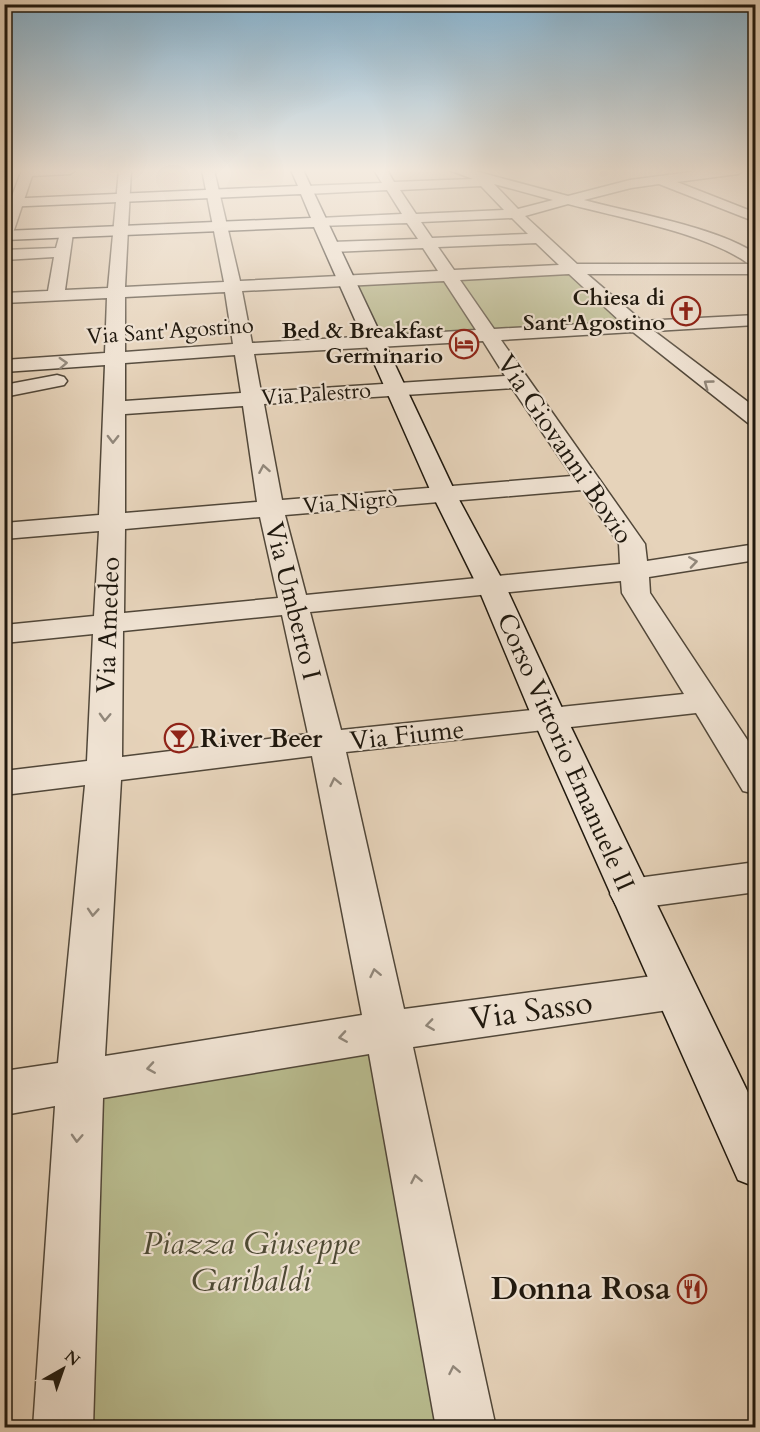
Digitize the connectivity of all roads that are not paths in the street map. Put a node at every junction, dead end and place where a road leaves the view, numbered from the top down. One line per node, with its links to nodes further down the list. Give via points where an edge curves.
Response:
1 (65, 237): 10 (street)
2 (121, 237): 20 (street, Via Amedeo)
3 (224, 237): 19 (street, Via Umberto I)
4 (327, 237): 9 (street, Corso Vittorio Emanuele II)
5 (426, 237): 8 (street, Via Giovanni Bovio)
6 (703, 237): 12 (street)
7 (541, 238): 8 (street); 13 (street)
8 (430, 243): 9 (street); 17 (street, Via Giovanni Bovio)
9 (332, 247): 18 (street, Corso Vittorio Emanuele II)
10 (63, 252): 11 (street); 15 (street)
11 (4, 255)
12 (756, 262)
13 (574, 269): 14 (street); 17 (street); 24 (street)
14 (756, 269)
15 (60, 273): 16 (street); 21 (street)
16 (38, 274)
17 (448, 274): 18 (street); 25 (street, Via Giovanni Bovio)
18 (345, 280): 19 (street); 26 (street, Corso Vittorio Emanuele II)
19 (233, 286): 20 (street); 27 (street, Via Umberto I)
20 (116, 293): 21 (street); 28 (street, Via Amedeo)
21 (56, 296): 22 (street)
22 (4, 298)
23 (756, 320): 24 (street)
24 (640, 327): 25 (street, Via Sant'Agostino); 35 (street, one-way to 24, via 693,373)
25 (489, 336): 26 (street, Via Sant'Agostino); 30 (street, Via Giovanni Bovio)
26 (375, 342): 27 (street, Via Sant'Agostino); 31 (street, Corso Vittorio Emanuele II)
27 (243, 350): 28 (street, Via Sant'Agostino); 33 (street, Via Umberto I)
28 (115, 365): 29 (street, Via Sant'Agostino, one-way to 28); 32 (street); 34 (street, Via Amedeo)
29 (4, 366)
30 (518, 381): 31 (street, Via Palestro); 36 (street, Via Giovanni Bovio)
31 (396, 389): 33 (street, Via Palestro); 37 (street, Corso Vittorio Emanuele II)
32 (4, 391)
33 (251, 398): 34 (street, Via Palestro); 38 (street, Via Umberto I, one-way to 33)
34 (114, 408): 39 (street, Via Amedeo, one-way to 39)
35 (756, 418)
36 (587, 482): 37 (street, Via Nigrò); 42 (street, Via Giovanni Bovio, via 633,544)
37 (444, 494): 38 (street, Via Nigrò); 43 (street, Corso Vittorio Emanuele II)
38 (271, 509): 39 (street, Via Nigrò); 44 (street, Via Umberto I)
39 (112, 522): 40 (street, Via Nigrò); 45 (street, Via Amedeo)
40 (4, 531)
41 (756, 552): 42 (street, one-way to 41)
42 (636, 571): 43 (street); 47 (street, Via Giovanni Bovio, via 636,593)
43 (491, 585): 44 (street); 48 (street, Corso Vittorio Emanuele II)
44 (295, 606): 45 (street); 49 (street, Via Umberto I)
45 (108, 623): 46 (street); 50 (street, Via Amedeo, one-way to 50)
46 (4, 634)
47 (703, 702): 48 (street, Via Fiume); 51 (street, Via Giovanni Bovio)
48 (550, 719): 49 (street, Via Fiume); 54 (street, Corso Vittorio Emanuele II)
49 (327, 743): 50 (street, Via Fiume); 56 (street, Via Umberto I, one-way to 49)
50 (104, 770): 52 (street, Via Fiume); 57 (street, Via Amedeo, one-way to 57)
51 (756, 782)
52 (4, 783)
53 (756, 877): 54 (street)
54 (630, 894): 55 (street, Corso Vittorio Emanuele II)
55 (675, 991): 56 (street, Via Sasso, one-way to 56); 59 (street, Corso Vittorio Emanuele II)
56 (387, 1030): 57 (street, one-way to 57); 61 (street, one-way to 56)
57 (80, 1080): 58 (street); 60 (street, one-way to 60)
58 (4, 1093)
59 (756, 1163)
60 (63, 1428)
61 (466, 1428)

